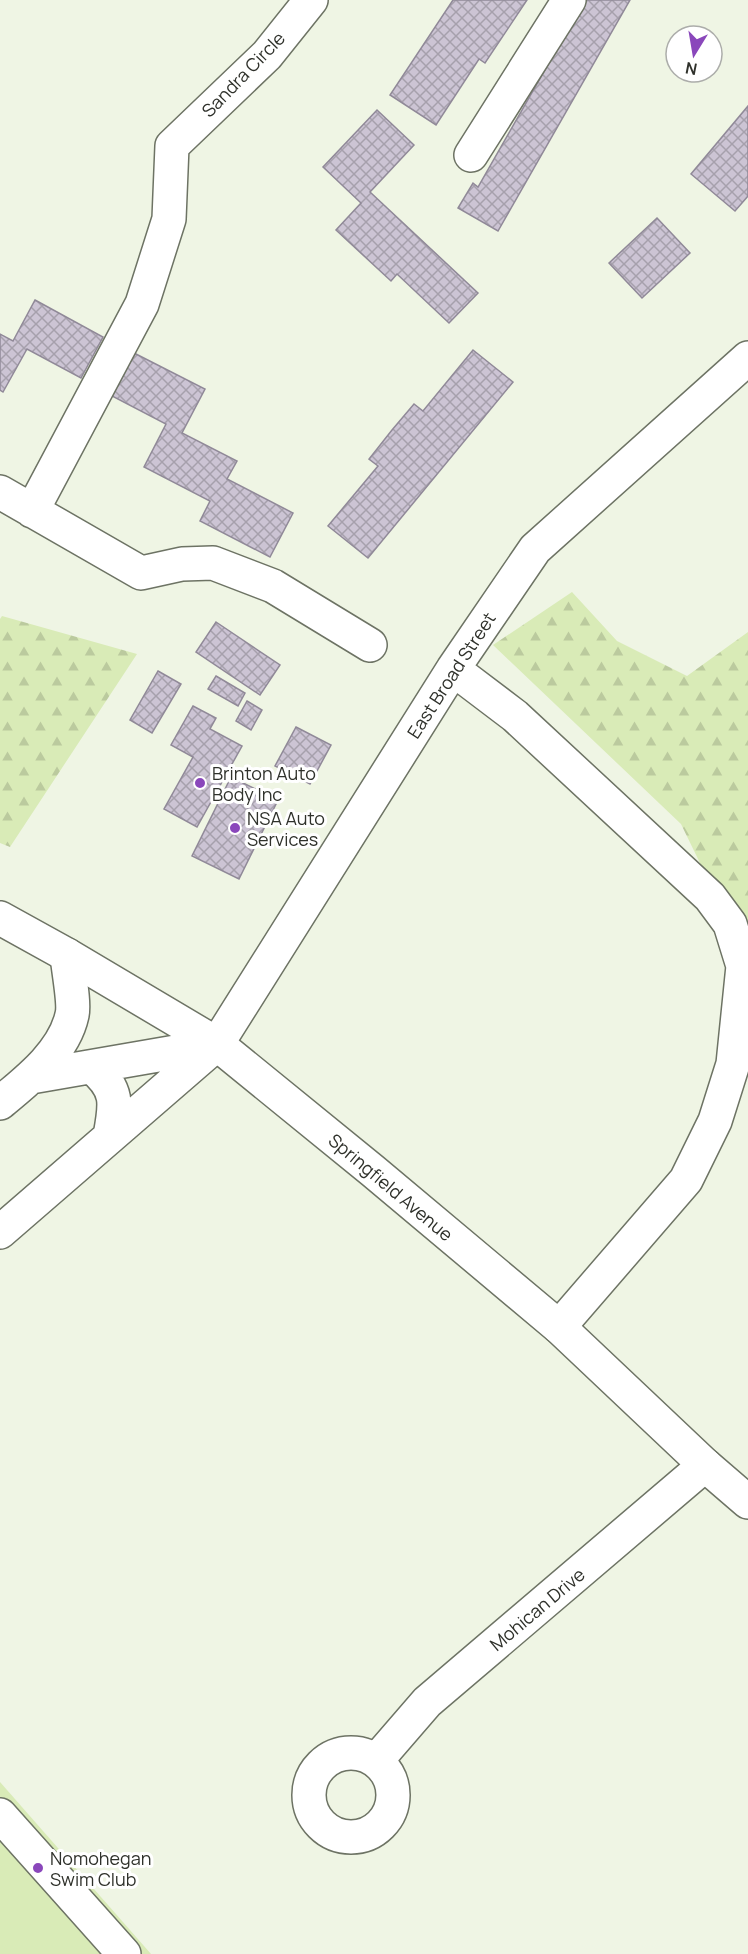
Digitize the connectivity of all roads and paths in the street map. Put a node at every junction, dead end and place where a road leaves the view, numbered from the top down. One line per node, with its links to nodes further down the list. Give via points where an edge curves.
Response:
1 (311, 0): 6 (street, Sandra Circle, via 267,54 172,146 170,219 142,304)
2 (569, 0): 3 (street)
3 (471, 154)
4 (748, 358): 8 (street, East Broad Street, via 535,549)
5 (0, 492): 6 (street)
6 (32, 511): 7 (street, via 141,573 182,564 213,564 273,586)
7 (370, 645)
8 (453, 669): 11 (street, East Broad Street); 17 (street, via 515,716 710,897 730,924 743,966 733,1064 715,1121 686,1180)
9 (0, 918): 10 (street, Springfield Avenue)
10 (67, 955): 11 (street, Springfield Avenue); 13 (street, via 73,1013 62,1041)
11 (217, 1044): 12 (street); 15 (street, East Broad Street); 17 (street, Springfield Avenue)
12 (92, 1067): 13 (street); 15 (street, via 105,1077 114,1094)
13 (31, 1077): 14 (street)
14 (0, 1104)
15 (110, 1136): 16 (street, East Broad Street)
16 (0, 1232)
17 (559, 1327): 18 (street, Springfield Avenue)
18 (705, 1465): 19 (street, Springfield Avenue); 20 (street, Mohican Drive, via 427,1702)
19 (748, 1502)
20 (376, 1761)
21 (0, 1815): 22 (street)
22 (124, 1954)

